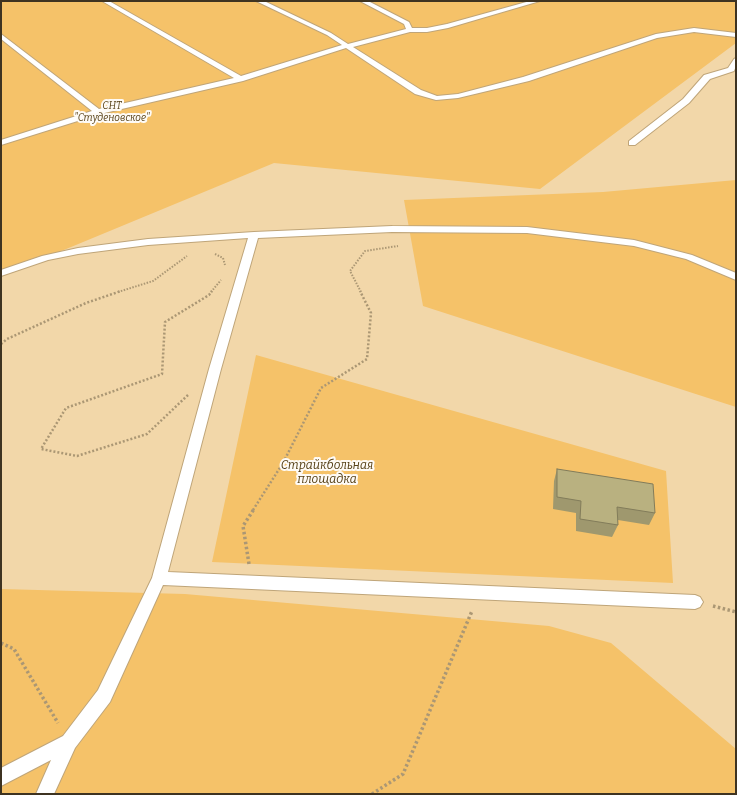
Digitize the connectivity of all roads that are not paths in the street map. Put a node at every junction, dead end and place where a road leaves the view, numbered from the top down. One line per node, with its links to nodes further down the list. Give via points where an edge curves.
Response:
1 (105, 1): 10 (lane)
2 (259, 1): 8 (lane, via 329,34)
3 (363, 1): 5 (lane, via 407,23)
4 (537, 1): 5 (lane, via 448,26)
5 (410, 30): 8 (lane)
6 (1, 36): 11 (lane)
7 (736, 36): 8 (lane, via 694,30 656,36 526,79 458,96 436,98 418,92)
8 (347, 46): 10 (lane)
9 (736, 60): 13 (lane, via 731,69 707,77 686,101)
10 (240, 79): 11 (lane)
11 (98, 112): 12 (lane)
12 (1, 143)
13 (632, 143)
14 (254, 235): 15 (lane, via 148,242 78,251 46,258); 16 (lane, via 392,229 527,230 634,243 689,257); 17 (lane)
15 (1, 273)
16 (736, 276)
17 (159, 578): 18 (lane); 19 (lane, via 104,696)
18 (695, 602)
19 (69, 742): 20 (lane); 21 (lane)
20 (1, 777)
21 (45, 794)

